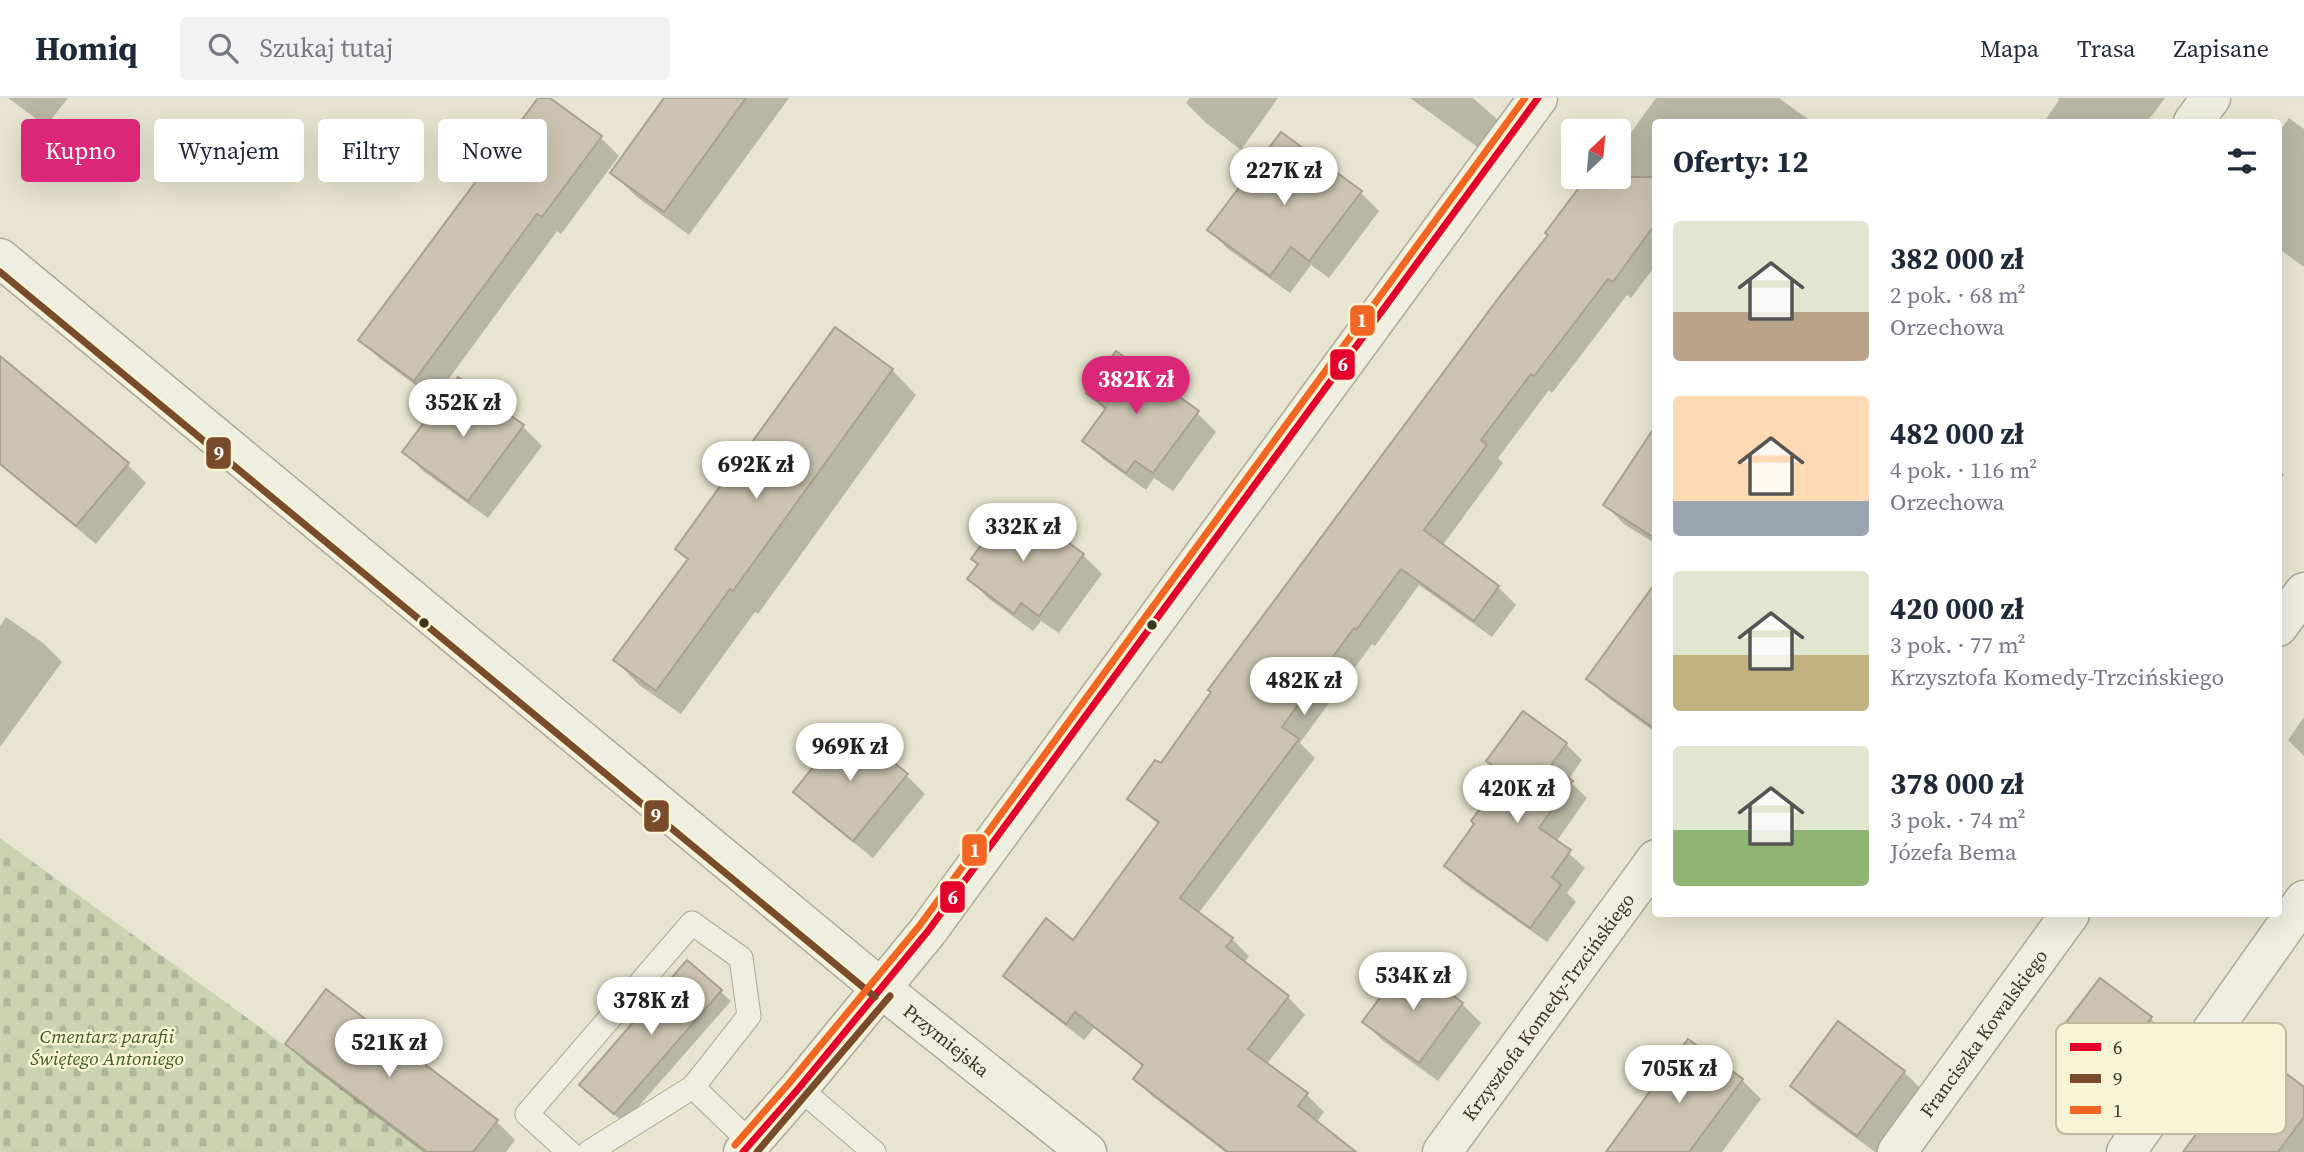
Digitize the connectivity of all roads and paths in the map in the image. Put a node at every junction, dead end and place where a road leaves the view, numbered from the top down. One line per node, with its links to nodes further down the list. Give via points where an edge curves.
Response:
1 (1538, 98): 10 (street)
2 (2211, 98): 3 (street)
3 (2195, 119)
4 (0, 258): 10 (street, Przymiejska)
5 (2304, 592): 6 (street)
6 (2282, 622)
7 (1652, 864): 20 (street, Krzysztofa Komedy-Trzcińskiego)
8 (2304, 900): 11 (street)
9 (2068, 917): 21 (street, Franciszka Kowalskiego)
10 (882, 989): 13 (street); 19 (street, Przymiejska)
11 (2217, 1023)
12 (692, 1087): 15 (lane); 16 (lane, via 749,1016 741,958 692,923 527,1114); 17 (lane)
13 (799, 1088): 15 (street); 18 (lane)
14 (2139, 1134): 22 (street)
15 (747, 1148)
16 (569, 1152)
17 (589, 1152)
18 (874, 1152)
19 (1087, 1152)
20 (1442, 1152)
21 (1897, 1152)
22 (2126, 1152)

